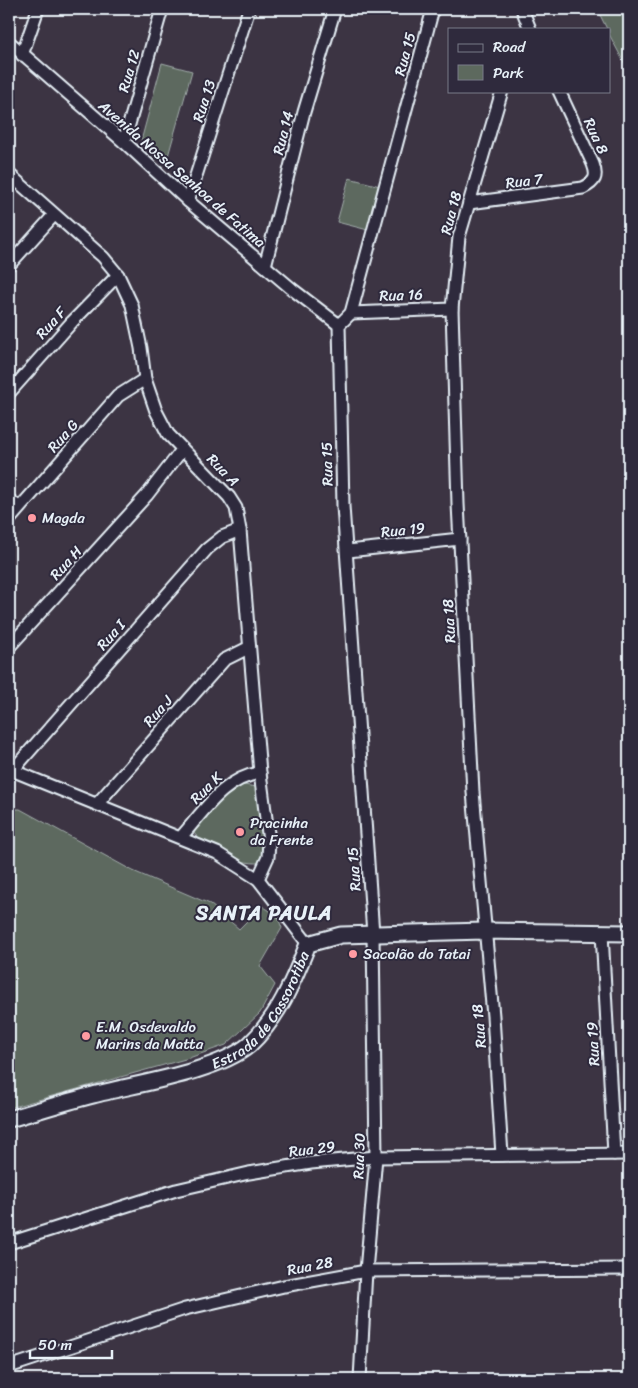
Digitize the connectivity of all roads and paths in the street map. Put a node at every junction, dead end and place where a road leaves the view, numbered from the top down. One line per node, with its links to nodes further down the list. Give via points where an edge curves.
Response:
1 (38, 9): 10 (street)
2 (162, 9): 13 (street, Rua 12)
3 (249, 9): 16 (street, Rua 13)
4 (334, 9): 20 (street, Rua 14, via 304,112)
5 (433, 9): 23 (street, Rua 15)
6 (524, 12): 7 (street); 8 (street)
7 (521, 28)
8 (530, 28)
9 (9, 42): 10 (street, Avenida Nossa Senhoa de Fatima)
10 (22, 55): 13 (street, Avenida Nossa Senhoa de Fatima)
11 (502, 92): 17 (street, Rua 18)
12 (559, 92): 15 (street, Rua 8, via 596,171 595,180)
13 (124, 142): 16 (street, Avenida Nossa Senhoa de Fatima)
14 (9, 174): 18 (street, Rua A)
15 (583, 188): 17 (street, Rua 7)
16 (188, 201): 20 (street, Avenida Nossa Senhoa de Fatima)
17 (469, 203): 22 (street, Rua 18, via 459,238)
18 (54, 215): 19 (street); 21 (street, Rua A, via 104,257)
19 (9, 265)
20 (266, 266): 24 (street, Avenida Nossa Senhoa de Fatima)
21 (118, 275): 25 (street, Rua A, via 132,305); 26 (street, Rua F)
22 (452, 309): 23 (street, Rua 16); 32 (street, Rua 18)
23 (351, 312): 24 (street, Rua 15)
24 (339, 325): 33 (street, Rua 15)
25 (145, 379): 27 (street, Rua A, via 156,411 168,434); 29 (street, Rua G, via 118,396)
26 (9, 393)
27 (182, 450): 31 (street, Rua A, via 229,497 236,508); 34 (street, Rua H)
28 (9, 500): 29 (street)
29 (19, 507): 30 (street, Rua G)
30 (9, 520)
31 (240, 530): 35 (street, Rua A); 36 (street, Rua I, via 222,537 207,549)
32 (460, 539): 33 (street, Rua 19); 41 (street, Rua 18)
33 (348, 551): 44 (street, Rua 15)
34 (9, 648)
35 (248, 648): 37 (street, Rua A); 38 (street, Rua J, via 224,660)
36 (11, 769): 38 (street)
37 (260, 773): 39 (street, Rua K, via 232,782); 40 (street, Rua A, via 269,842 268,857)
38 (97, 804): 39 (street)
39 (181, 837): 40 (street, via 217,853)
40 (258, 879): 45 (street)
41 (484, 931): 42 (main road, Estrada de Cassorotiba); 44 (main road, Estrada de Cassorotiba); 49 (street, Rua 18)
42 (602, 933): 43 (main road, Estrada de Cassorotiba); 47 (street, Rua 19)
43 (629, 933)
44 (373, 934): 45 (main road, Estrada de Cassorotiba, via 328,937); 50 (street, Rua 30)
45 (308, 944): 46 (main road, Estrada de Cassorotiba, via 277,1011 247,1046 221,1061 183,1073 90,1095)
46 (9, 1119)
47 (614, 1154): 48 (street, Rua 29); 49 (street, Rua 29)
48 (629, 1154)
49 (502, 1155): 50 (street, Rua 29)
50 (376, 1157): 51 (street, Rua 29, via 311,1163 240,1175 176,1190); 53 (street, Rua 30)
51 (9, 1243)
52 (629, 1269): 53 (street, Rua 28)
53 (366, 1271): 54 (street, Rua 28, via 185,1309); 55 (street, Rua 30)
54 (9, 1367)
55 (360, 1379)

